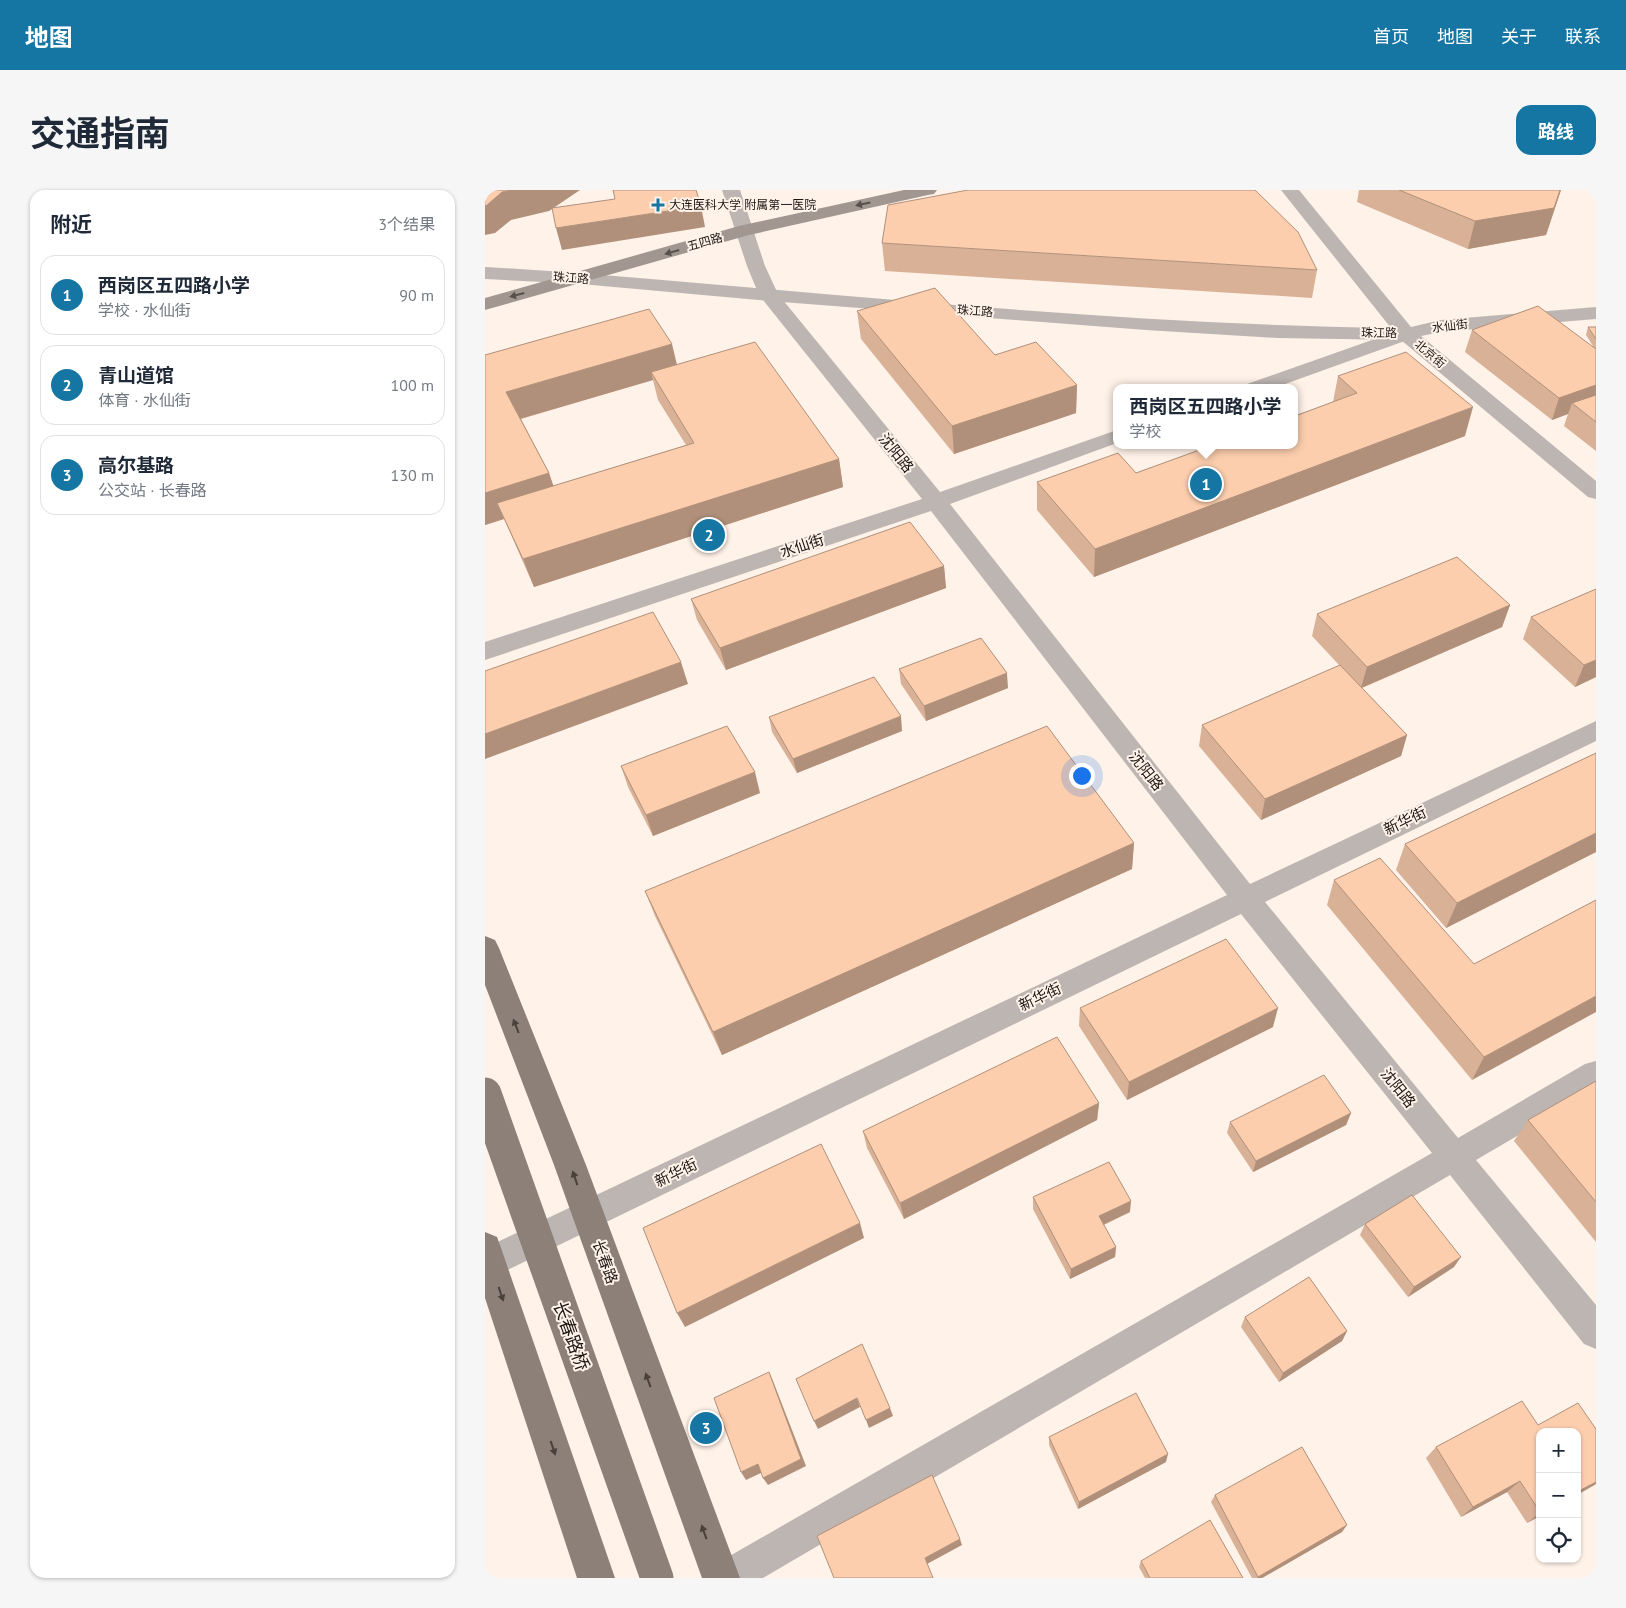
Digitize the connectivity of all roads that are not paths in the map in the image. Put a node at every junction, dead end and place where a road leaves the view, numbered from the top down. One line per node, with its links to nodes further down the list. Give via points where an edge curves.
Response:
1 (731, 190): 4 (street, 沈阳路)
2 (928, 190): 4 (main road, 五四路, one-way to 4)
3 (1290, 190): 10 (street, 北京街)
4 (745, 230): 6 (main road, 五四路, one-way to 6); 7 (street, 沈阳路)
5 (485, 272): 6 (street, 珠江路)
6 (581, 278): 7 (street, 珠江路); 8 (main road, 五四路, one-way to 8)
7 (769, 296): 10 (street, 珠江路, via 1155,325 1278,332); 14 (street, 沈阳路)
8 (485, 304)
9 (1596, 313): 10 (street, 水仙街, via 1441,326)
10 (1406, 334): 11 (street, 水仙街); 13 (street, 北京街)
11 (1265, 384)
12 (1113, 437): 14 (street, 水仙街)
13 (1596, 492)
14 (935, 502): 15 (street, 水仙街); 17 (street, 沈阳路)
15 (485, 652)
16 (1596, 730): 17 (street, 新华街)
17 (1245, 898): 21 (street, 沈阳路); 22 (street, 新华街)
18 (485, 948): 22 (main road, 长春路, one-way to 18)
19 (1596, 1074): 21 (street)
20 (485, 1094): 26 (main road, 长春路桥, bridge)
21 (1454, 1157): 24 (street, 沈阳路); 28 (street)
22 (588, 1216): 23 (street, 新华街); 27 (main road, 长春路, one-way to 22)
23 (487, 1259): 25 (main road, one-way to 25)
24 (1596, 1332)
25 (596, 1578)
26 (657, 1578)
27 (721, 1578)
28 (727, 1578)

